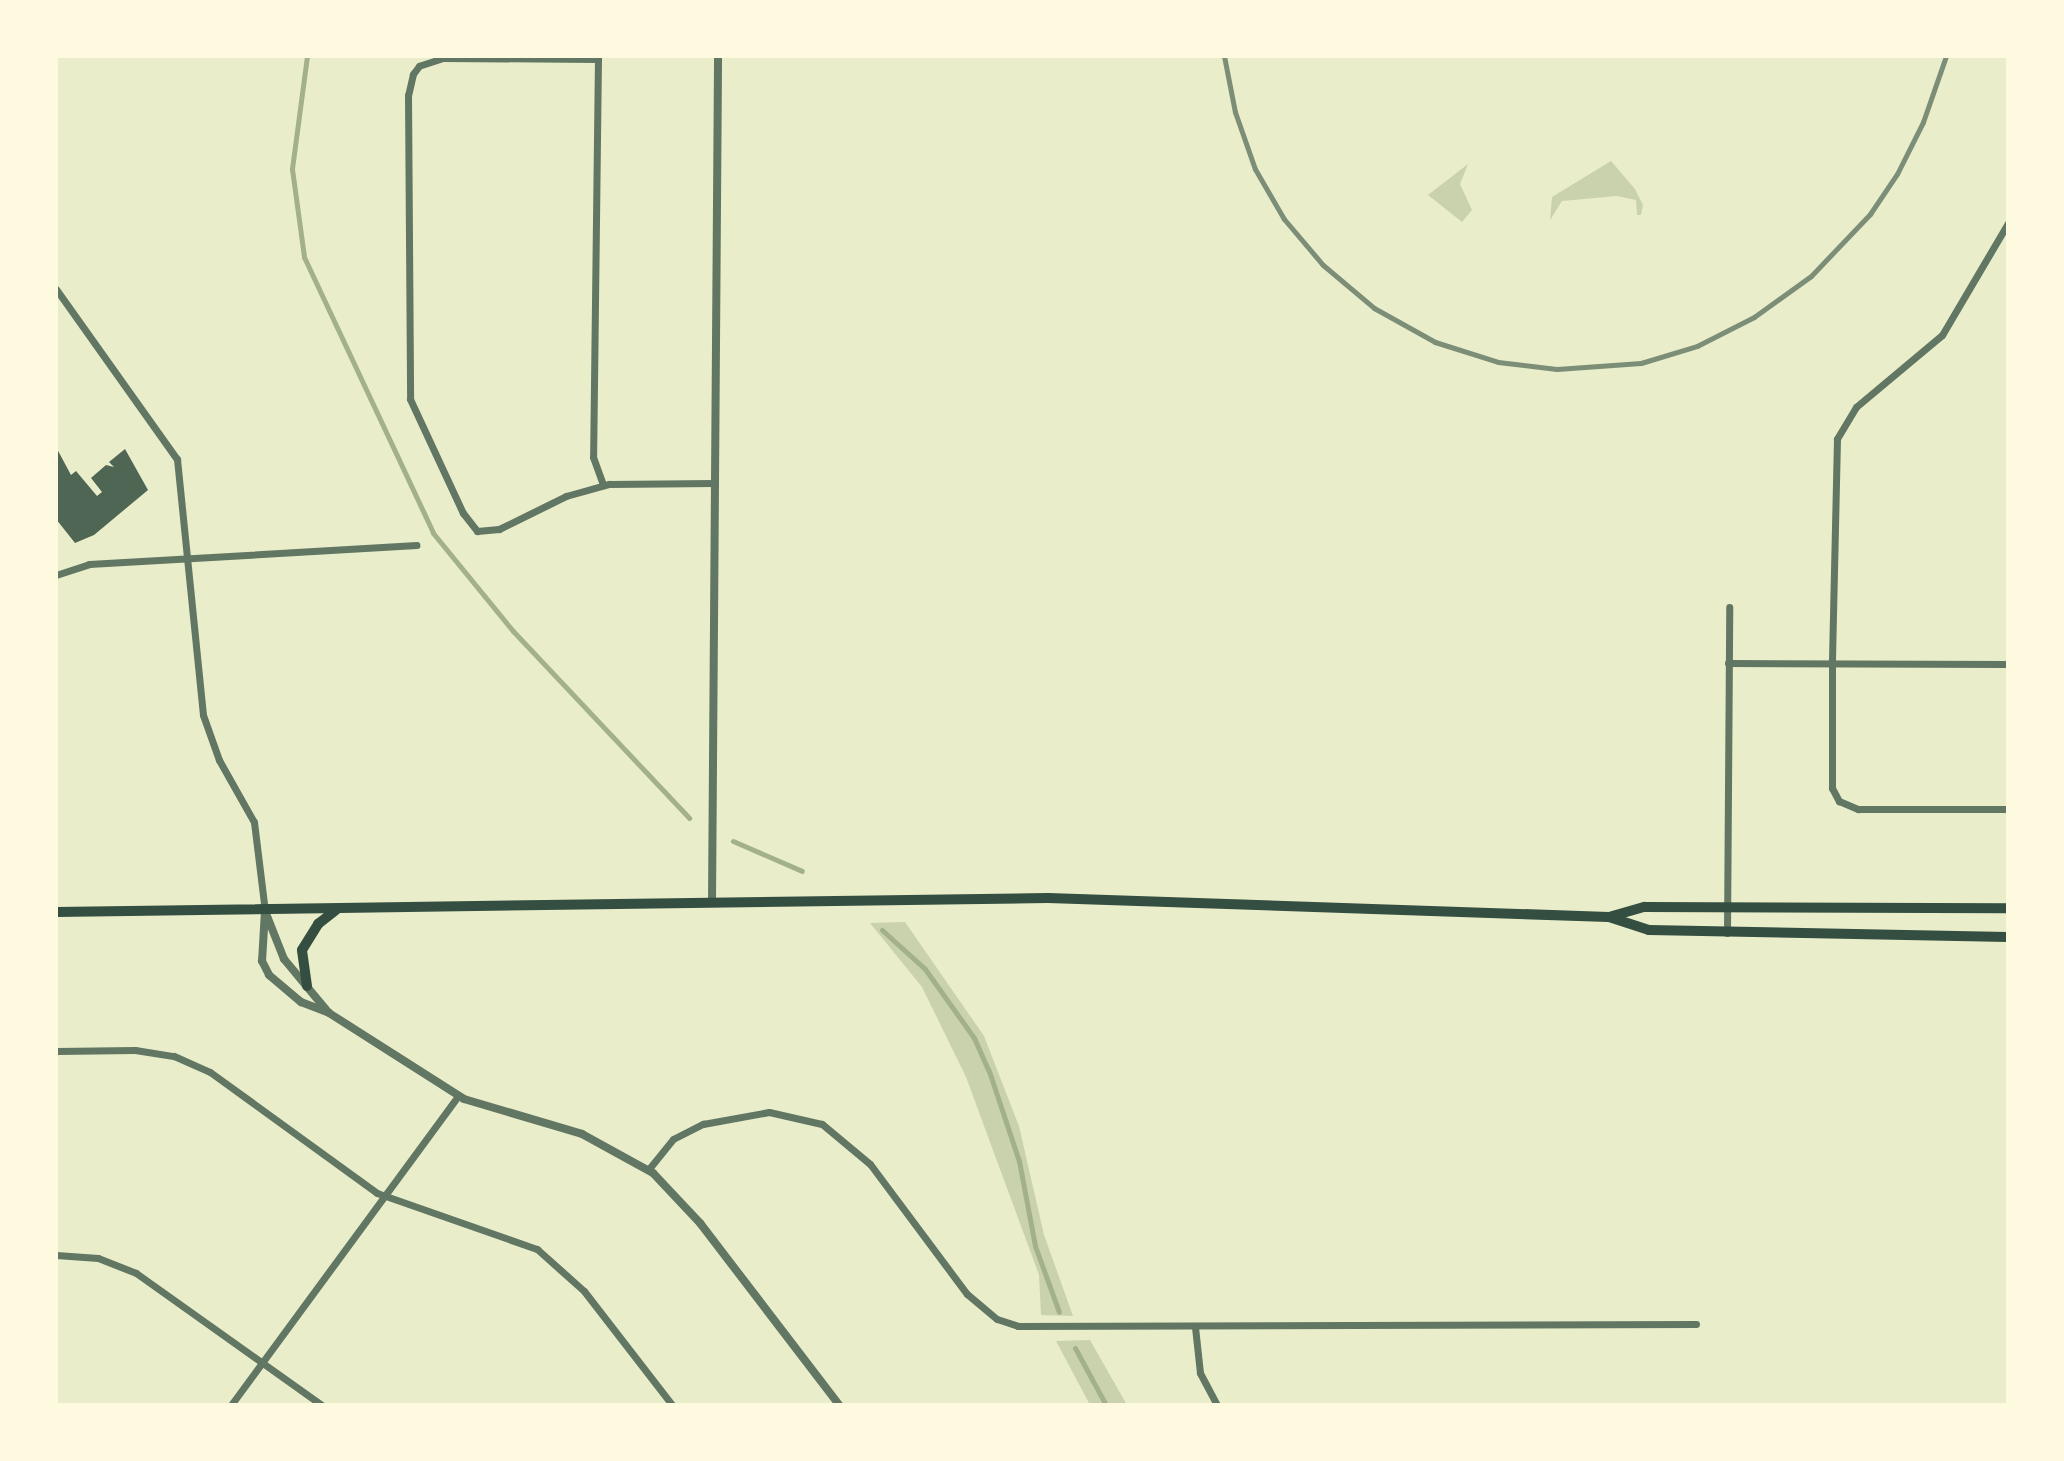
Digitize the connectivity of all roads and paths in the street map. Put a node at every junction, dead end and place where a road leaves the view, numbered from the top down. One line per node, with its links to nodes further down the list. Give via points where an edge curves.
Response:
1 (718, 56): 7 (street)
2 (598, 58): 8 (street, via 593,457); 8 (street, via 443,58 419,66 410,85 408,382 418,419 477,531 499,529 566,496)
3 (2008, 223): 4 (street)
4 (1998, 240): 5 (street); 14 (street, via 1942,335 1856,407 1837,439)
5 (2008, 245)
6 (56, 289): 10 (street, via 177,459)
7 (714, 483): 8 (street); 17 (street)
8 (603, 485)
9 (416, 545): 10 (street)
10 (185, 557): 11 (street, via 89,564); 21 (street, via 203,715 219,760 254,822)
11 (56, 575)
12 (1729, 607): 13 (street)
13 (1728, 663): 14 (street); 18 (street)
14 (1832, 664): 15 (street); 16 (street, via 1832,788 1839,801 1858,809)
15 (2008, 664)
16 (2008, 809)
17 (712, 903): 20 (main road); 23 (main road, via 1048,898)
18 (1728, 907): 19 (main road); 23 (main road, via 1645,907); 24 (street)
19 (2008, 908)
20 (336, 910): 21 (main road); 26 (main road, via 318,924 302,950)
21 (265, 911): 22 (main road); 26 (street, via 284,959); 27 (street, via 260,946 269,975 301,1002)
22 (56, 912)
23 (1609, 917): 24 (main road, via 1649,930)
24 (1727, 933): 25 (main road)
25 (2008, 937)
26 (307, 986): 27 (street)
27 (329, 1013): 29 (street)
28 (56, 1051): 31 (street, via 153,1051 193,1064)
29 (458, 1096): 30 (street, via 582,1134); 31 (street)
30 (648, 1170): 34 (street, via 673,1139 703,1124 769,1112 804,1117 855,1147 967,1294 997,1319 1038,1328); 39 (street, via 700,1223)
31 (384, 1196): 35 (street); 38 (street, via 493,1229 537,1249 584,1291)
32 (56, 1255): 35 (street, via 98,1258 136,1273)
33 (1696, 1324): 34 (street)
34 (1195, 1327): 40 (street, via 1200,1373)
35 (262, 1362): 36 (street); 37 (street)
36 (231, 1405)
37 (322, 1405)
38 (672, 1405)
39 (839, 1405)
40 (1217, 1405)

